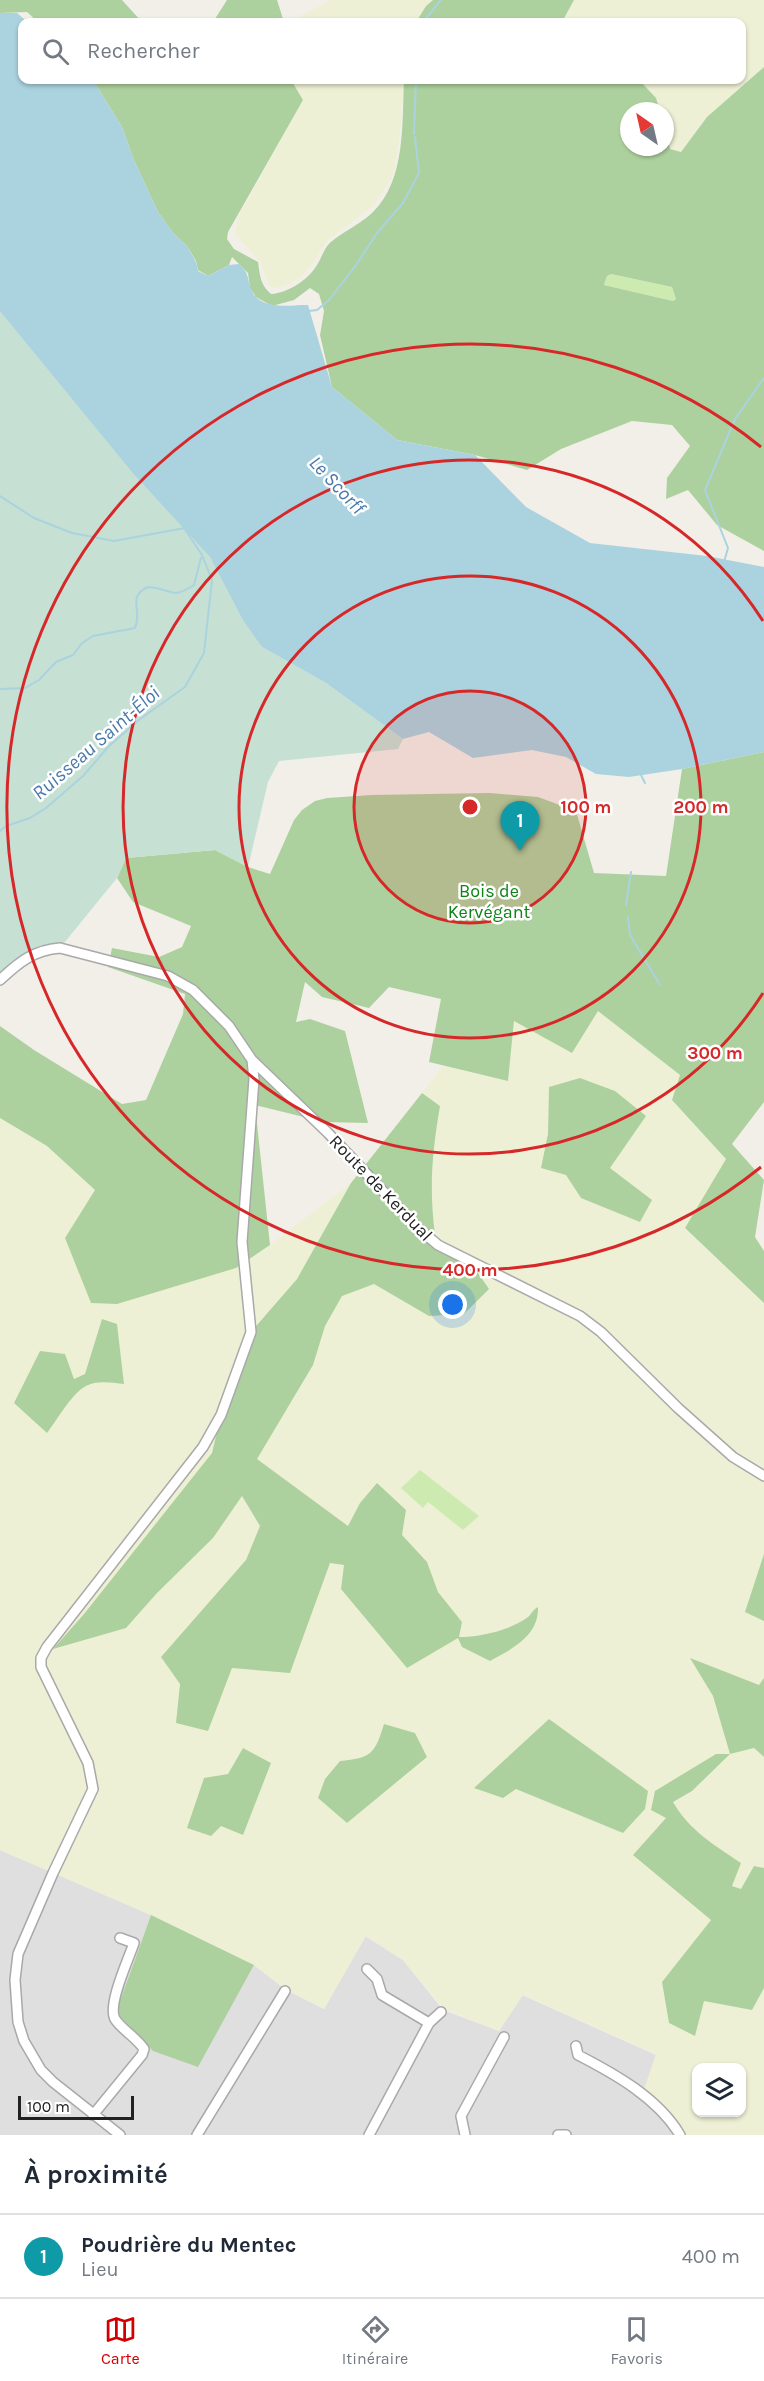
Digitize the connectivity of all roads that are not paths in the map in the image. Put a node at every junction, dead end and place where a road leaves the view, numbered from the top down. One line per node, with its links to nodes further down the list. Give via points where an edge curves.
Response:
1 (0, 980): 2 (street, Route de Kerdual, via 31,955 60,948 168,976 193,990 209,1005)
2 (252, 1060): 3 (street, Route de Kerdual, via 438,1245 580,1316 602,1332 733,1457); 11 (street, via 242,1242 251,1320 249,1339 221,1415 207,1440 41,1658 44,1675 88,1763 93,1789 18,1954 18,2022 41,2070)
3 (764, 1476)
4 (120, 1938): 11 (street, via 134,1943 113,2012 144,2049)
5 (367, 1969): 8 (street, via 377,1979 382,1995)
6 (285, 1991): 13 (street)
7 (441, 2012): 8 (street)
8 (429, 2023): 14 (street)
9 (504, 2037): 15 (street, via 461,2116)
10 (576, 2046): 18 (street, via 578,2055 616,2074 642,2095 672,2121)
11 (93, 2115): 12 (street)
12 (120, 2135)
13 (197, 2135)
14 (369, 2135)
15 (465, 2135)
16 (558, 2135): 17 (street)
17 (566, 2135)
18 (680, 2135)

